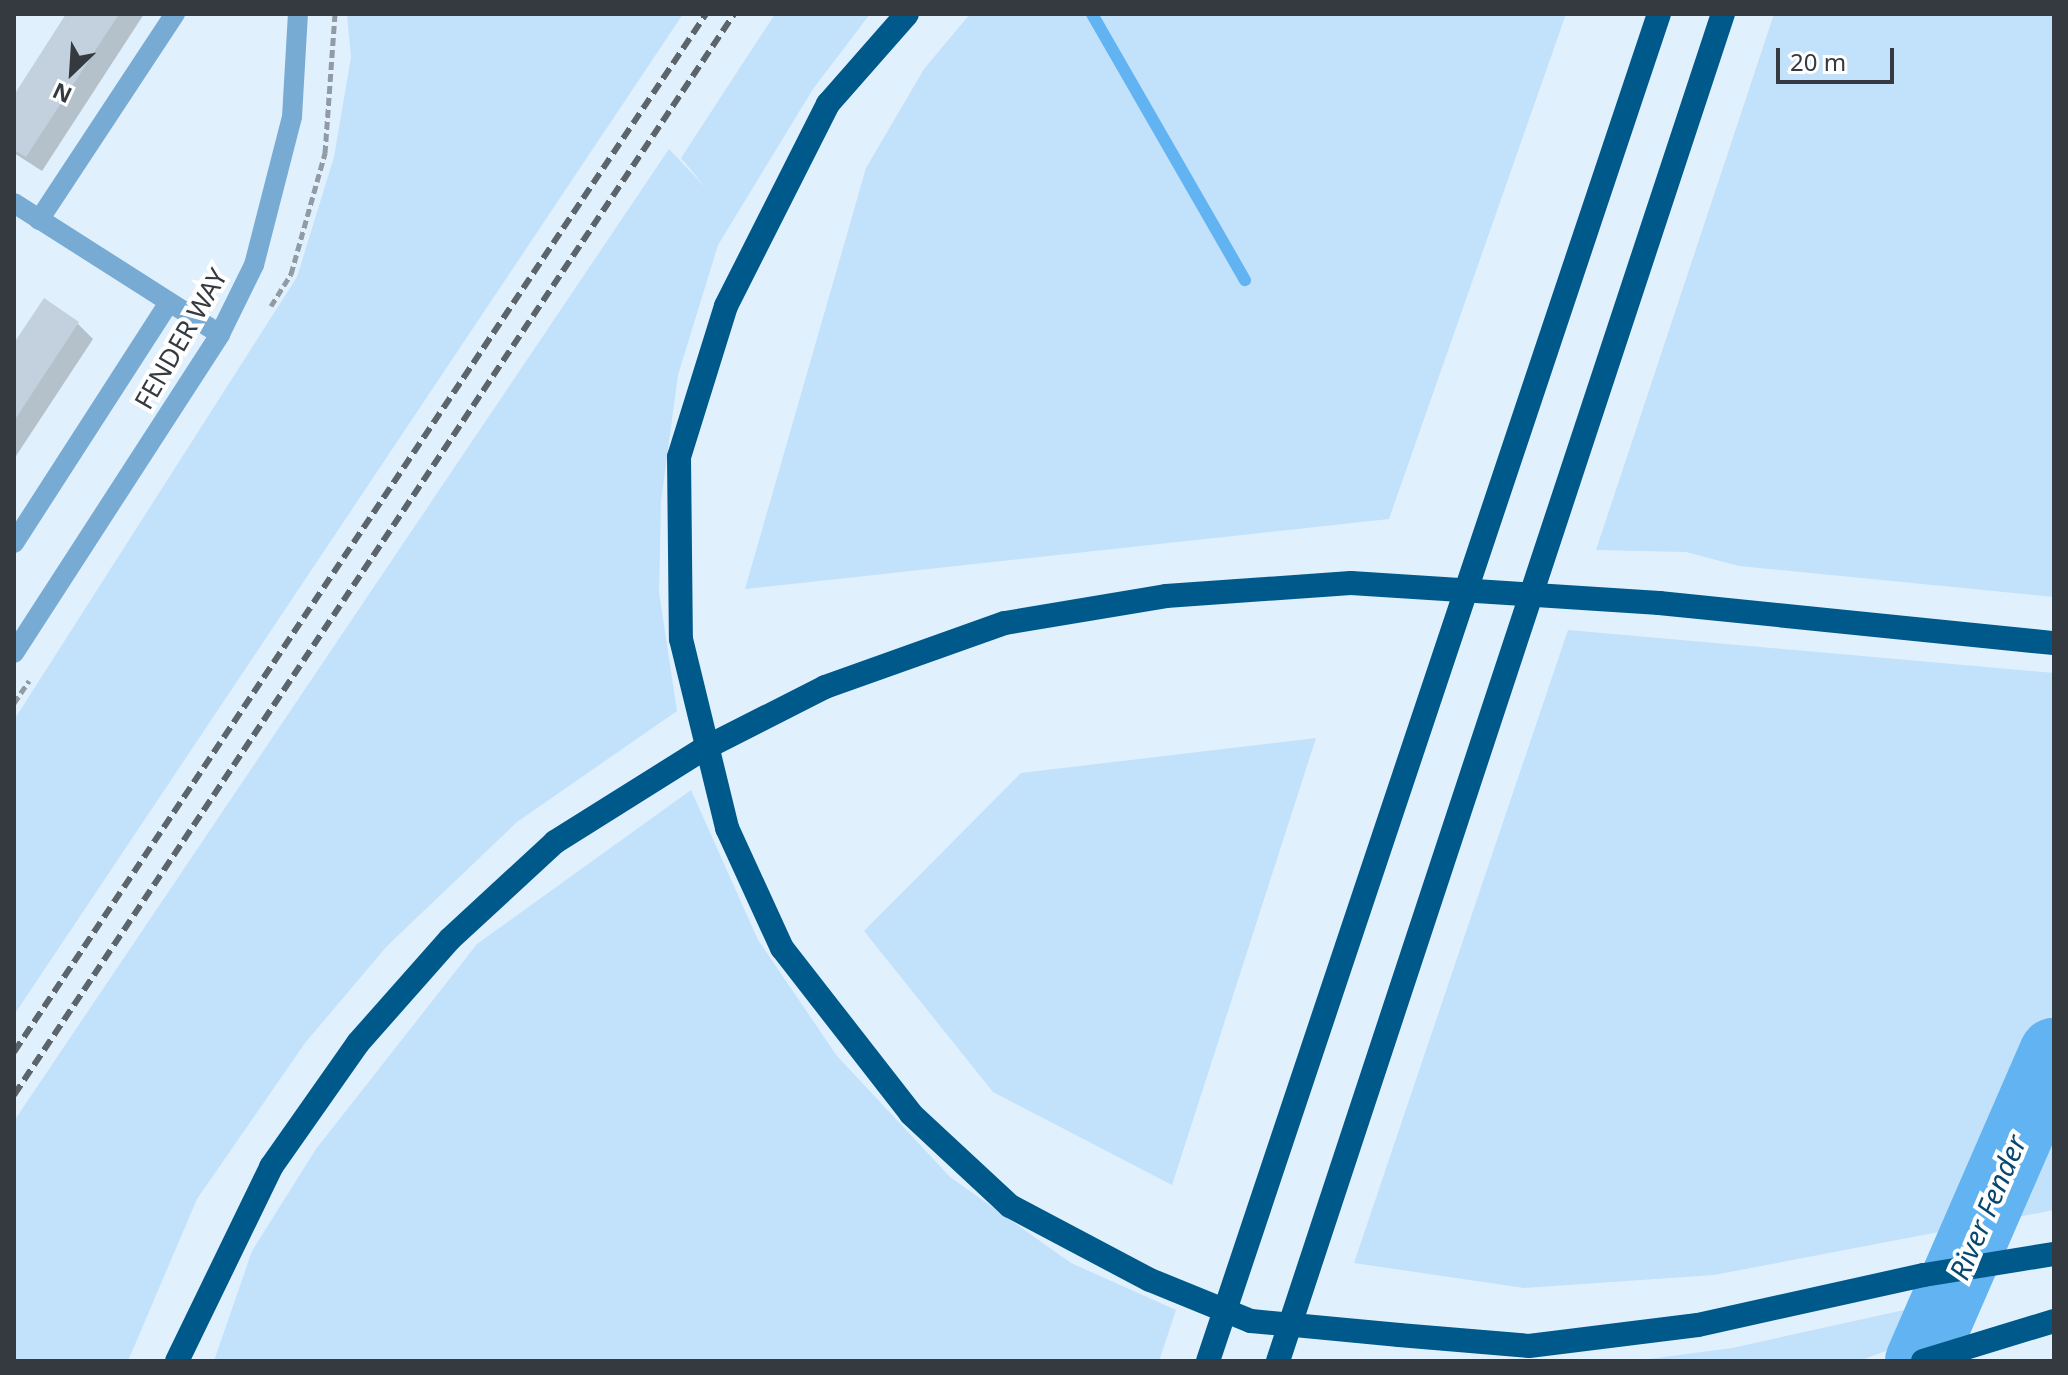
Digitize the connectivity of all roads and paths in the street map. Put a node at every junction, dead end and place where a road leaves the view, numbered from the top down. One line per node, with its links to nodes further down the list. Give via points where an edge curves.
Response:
1 (175, 14): 7 (street)
2 (298, 14): 9 (street, FENDER WAY, via 292,117 270,218)
3 (907, 14): 13 (highway, bridge, via 828,104 726,306 679,457 681,639 727,828 782,948 911,1114 1010,1206 1150,1280 1251,1321 1529,1346 1698,1325 1924,1275)
4 (1659, 14): 16 (highway)
5 (1723, 14): 17 (highway)
6 (14, 203): 7 (street)
7 (39, 220): 8 (street)
8 (168, 304): 9 (street); 10 (street)
9 (220, 334): 12 (street, FENDER WAY)
10 (14, 543)
11 (2054, 643): 15 (highway, bridge, via 1659,603 1351,583 1166,596 1005,623 825,687 679,763 555,842 450,939 341,1066 271,1167)
12 (14, 653)
13 (2044, 1256)
14 (2054, 1321): 18 (highway)
15 (177, 1361)
16 (1208, 1361)
17 (1278, 1361)
18 (1923, 1361)

